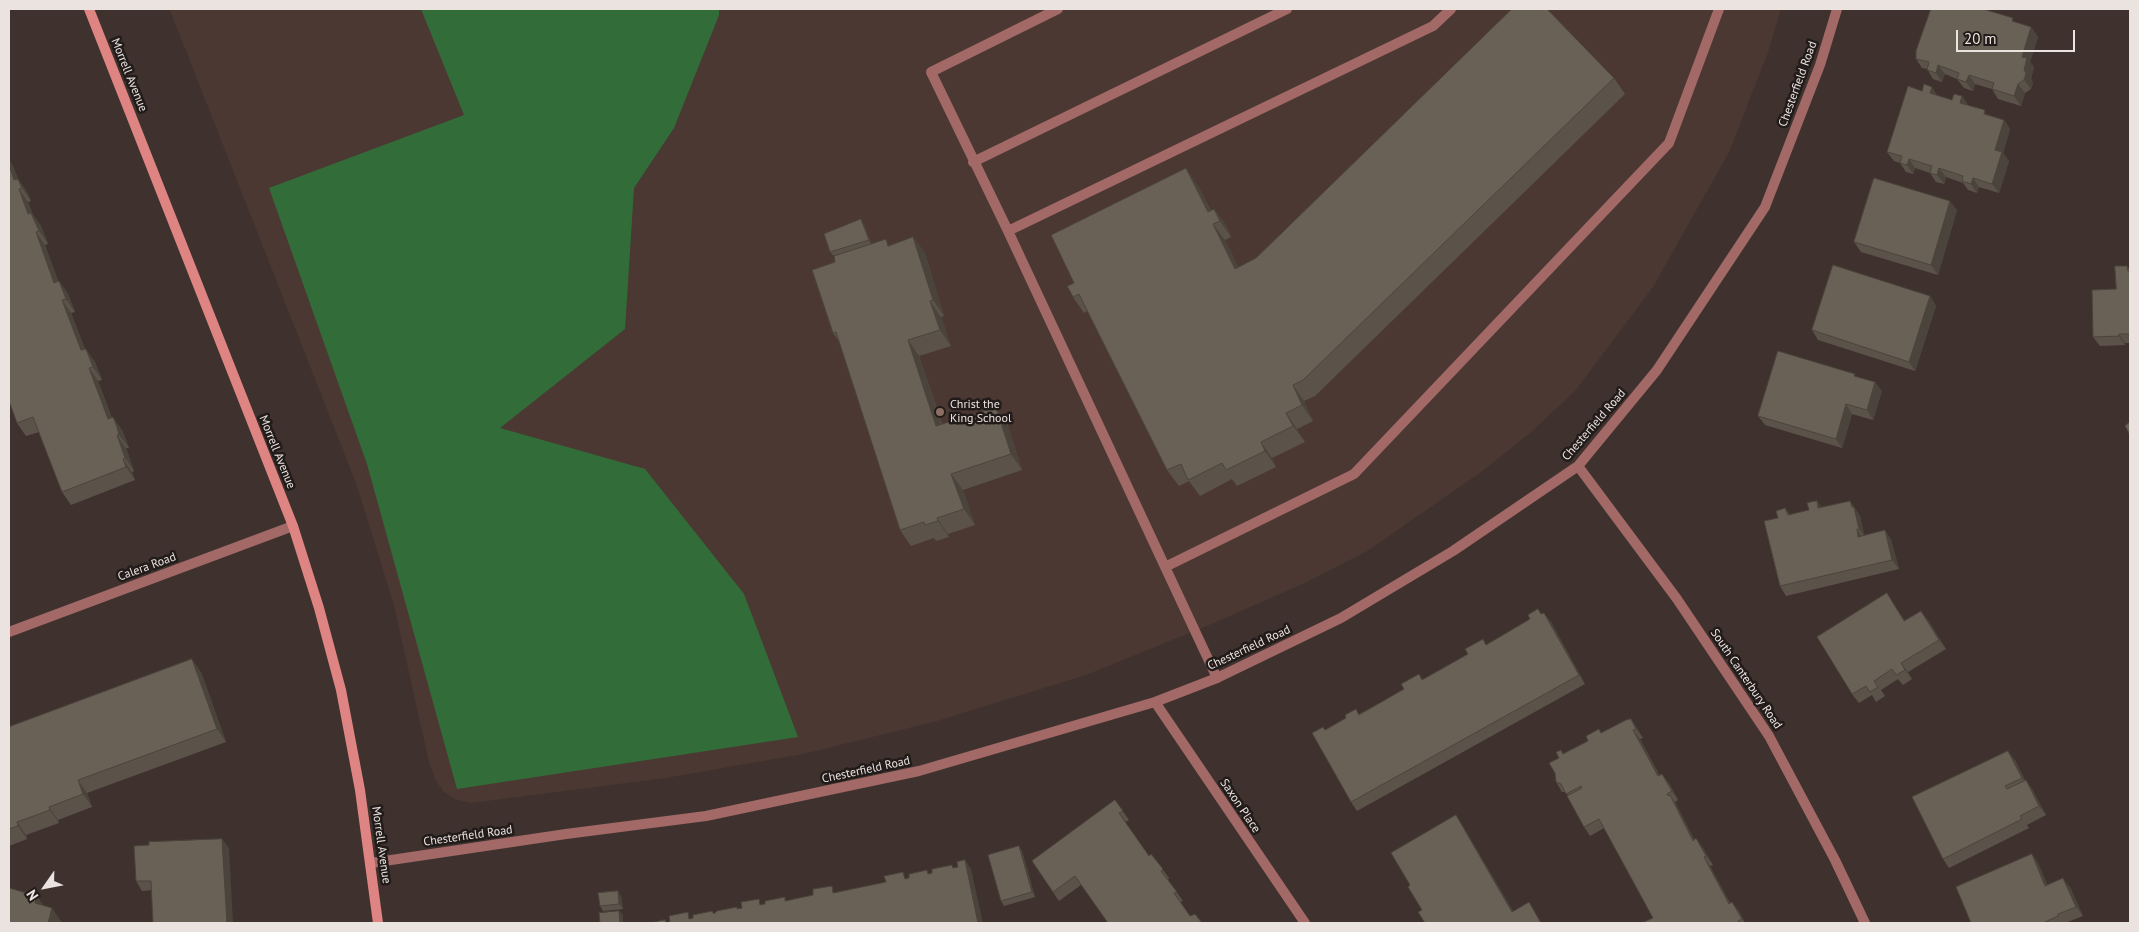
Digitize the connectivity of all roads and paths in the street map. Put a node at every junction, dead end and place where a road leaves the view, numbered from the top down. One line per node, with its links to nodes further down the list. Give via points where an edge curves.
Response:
1 (89, 9): 10 (street, Morrell Avenue)
2 (1058, 9): 7 (street, via 931,72)
3 (1286, 9): 7 (street)
4 (1451, 9): 8 (street, via 1433,26)
5 (1719, 9): 11 (street, via 1670,143 1354,474)
6 (1837, 9): 9 (street, Chesterfield Road, via 1820,65 1765,207 1657,370)
7 (973, 162): 8 (street)
8 (1008, 231): 11 (street)
9 (1578, 466): 13 (street, Chesterfield Road, via 1453,551 1341,618); 18 (street, South Canterbury Road, via 1677,599 1769,736 1836,860)
10 (293, 526): 12 (street, Calera Road); 15 (street, Morrell Avenue, via 341,690)
11 (1164, 567): 13 (street)
12 (9, 632)
13 (1217, 678): 14 (street, Chesterfield Road)
14 (1155, 702): 15 (street, Chesterfield Road, via 919,771 706,816); 17 (street, Saxon Place)
15 (371, 863): 16 (street, Morrell Avenue)
16 (378, 923)
17 (1305, 923)
18 (1864, 923)

